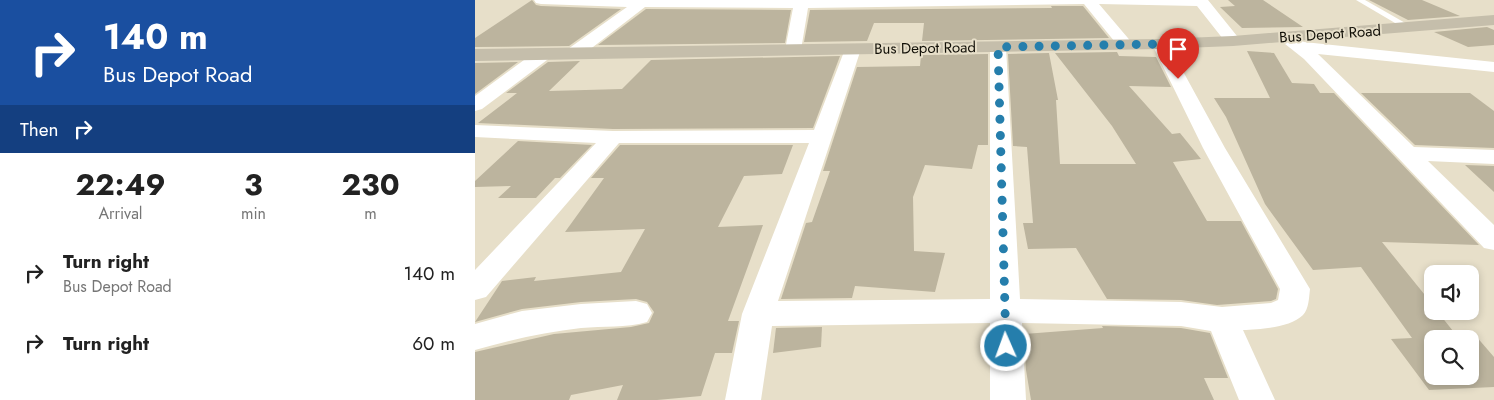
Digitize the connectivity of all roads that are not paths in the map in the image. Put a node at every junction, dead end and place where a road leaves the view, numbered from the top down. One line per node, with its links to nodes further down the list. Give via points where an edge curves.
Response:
1 (536, 0): 2 (street)
2 (540, 0): 6 (street)
3 (1083, 0): 8 (street)
4 (1088, 0): 7 (street); 13 (street)
5 (1360, 0): 10 (lane)
6 (645, 1): 8 (street); 18 (street)
7 (1201, 1): 11 (street)
8 (801, 2): 17 (street)
9 (1494, 20): 10 (street, Bus Depot Road)
10 (1410, 28): 12 (street, Bus Depot Road)
11 (1233, 42): 12 (street, Bus Depot Road); 14 (street, Bus Depot Road)
12 (1294, 42): 21 (street); 26 (street)
13 (1125, 44): 14 (street, Bus Depot Road); 15 (street, Bus Depot Road)
14 (1160, 44): 33 (street, via 1214,148 1295,289 1292,307 1275,315)
15 (998, 47): 16 (street, Bus Depot Road); 30 (street)
16 (853, 49): 17 (street, Bus Depot Road); 24 (street)
17 (793, 50): 18 (street, Bus Depot Road)
18 (574, 53): 19 (street, Bus Depot Road)
19 (545, 54): 20 (street, Bus Depot Road); 22 (street)
20 (475, 55)
21 (1494, 67)
22 (475, 105)
23 (475, 131): 25 (street)
24 (823, 136): 25 (street); 32 (street)
25 (613, 137): 29 (street)
26 (1409, 154): 27 (street); 28 (street)
27 (1494, 158)
28 (1494, 241)
29 (475, 289)
30 (1004, 311): 32 (street); 33 (street, via 1181,314); 36 (street)
31 (636, 313): 34 (street, via 522,324)
32 (758, 314): 35 (street)
33 (1222, 320): 37 (street)
34 (475, 337)
35 (743, 400)
36 (1008, 400)
37 (1257, 400)

